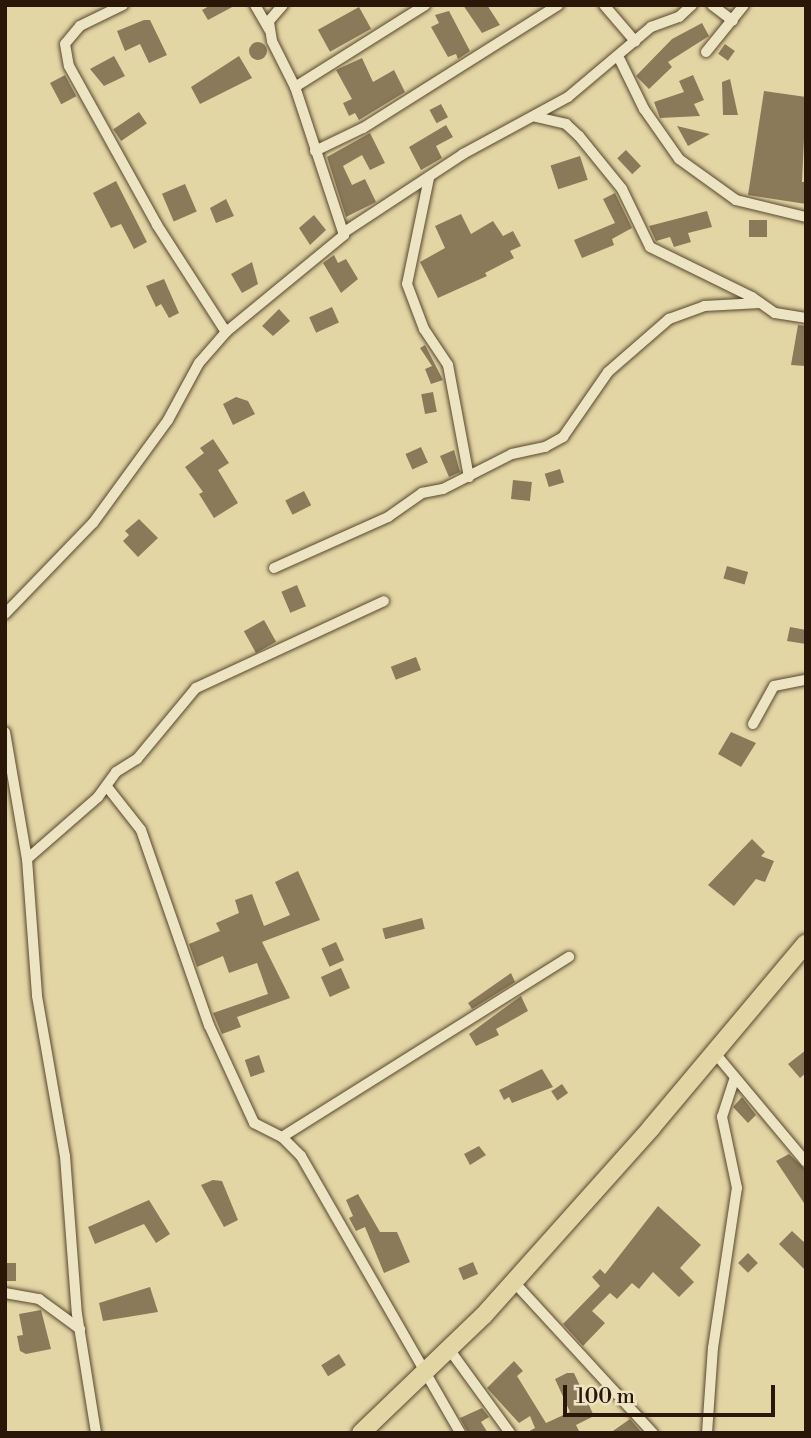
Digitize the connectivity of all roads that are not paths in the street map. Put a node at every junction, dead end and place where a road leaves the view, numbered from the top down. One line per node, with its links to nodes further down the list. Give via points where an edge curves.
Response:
1 (123, 5): 23 (street, via 80,26 65,44 69,66 157,225)
2 (255, 5): 11 (street)
3 (283, 5): 11 (street, via 269,20)
4 (425, 5): 15 (street)
5 (558, 5): 17 (street, via 363,128)
6 (604, 5): 12 (street)
7 (692, 5): 12 (street)
8 (712, 5): 10 (street)
9 (744, 5): 10 (street)
10 (733, 21): 13 (street)
11 (269, 29): 15 (street)
12 (635, 41): 14 (street)
13 (706, 52)
14 (619, 58): 16 (street); 19 (street, via 644,109 679,159 736,200)
15 (295, 88): 17 (street)
16 (536, 117): 18 (street, via 463,154); 21 (street, via 566,124 579,136 622,190 650,247)
17 (315, 152): 20 (street)
18 (429, 178): 20 (street); 24 (street, via 407,284 424,329 448,365)
19 (806, 217)
20 (346, 231): 23 (street)
21 (760, 303): 22 (street, via 775,313); 24 (street, via 704,306 669,319 608,372 563,437 545,447 512,454)
22 (806, 318)
23 (226, 332): 27 (street, via 198,363 168,420 93,523)
24 (468, 477): 25 (street, via 438,491 422,492 388,517)
25 (274, 568)
26 (384, 601): 31 (street, via 258,661 212,677 182,701 146,751 116,772)
27 (5, 614)
28 (806, 680): 29 (street, via 792,679 774,686)
29 (753, 723)
30 (5, 732): 32 (street)
31 (108, 788): 32 (street); 37 (street, via 141,830 209,1025 254,1123)
32 (27, 859): 41 (street, via 37,996 65,1156)
33 (806, 943): 35 (main road)
34 (569, 957): 37 (street)
35 (714, 1052): 36 (street); 39 (main road)
36 (734, 1079): 38 (street); 49 (street, via 722,1117 737,1188 713,1348)
37 (282, 1137): 43 (street, via 301,1156)
38 (806, 1162)
39 (513, 1281): 42 (main road); 48 (street)
40 (5, 1293): 41 (street, via 39,1299)
41 (79, 1329): 44 (street)
42 (449, 1349): 43 (main road); 47 (street)
43 (424, 1371): 45 (main road); 46 (street)
44 (96, 1433)
45 (361, 1433)
46 (460, 1433)
47 (510, 1433)
48 (653, 1433)
49 (708, 1433)

